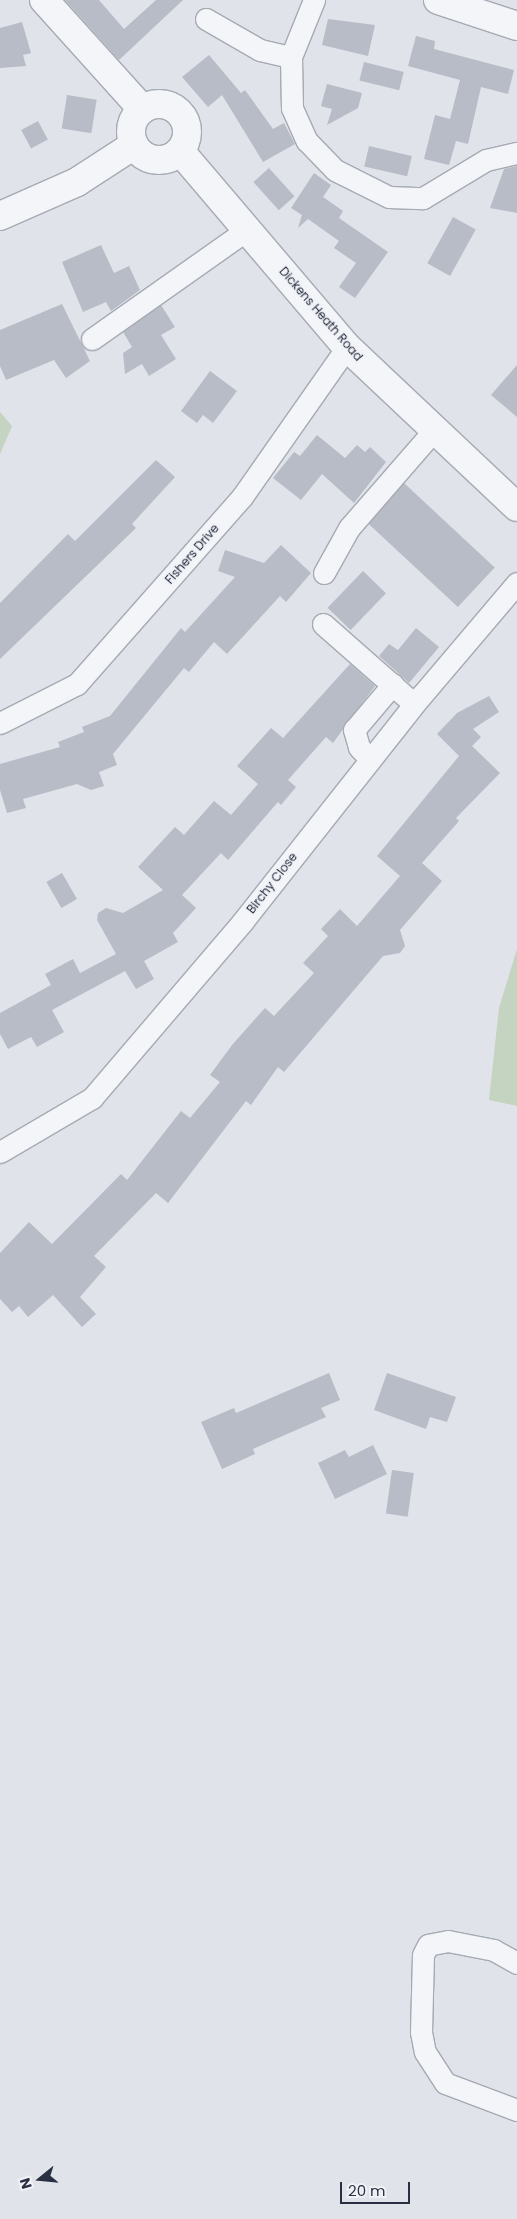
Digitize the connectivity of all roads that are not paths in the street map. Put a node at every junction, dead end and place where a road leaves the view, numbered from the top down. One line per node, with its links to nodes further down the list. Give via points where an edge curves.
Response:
1 (44, 0): 7 (street)
2 (314, 0): 6 (street)
3 (438, 0): 5 (street)
4 (206, 19): 6 (street, via 260,50)
5 (517, 26)
6 (291, 57): 10 (street, via 292,108 307,141 334,170 364,188 389,197 423,198 486,160)
7 (142, 109): 8 (street, via 132,122); 9 (street, via 159,104 176,110 187,134)
8 (134, 145): 9 (street, via 156,160); 11 (street, via 77,182)
9 (180, 150): 12 (street, Dickens Heath Road)
10 (517, 153)
11 (0, 216)
12 (248, 229): 13 (street); 14 (street, Dickens Heath Road)
13 (92, 339)
14 (348, 347): 15 (street, Dickens Heath Road); 22 (street, Fishers Drive, via 242,497 77,684)
15 (435, 429): 16 (street, Dickens Heath Road); 17 (street, via 349,528)
16 (517, 507)
17 (324, 573)
18 (517, 583): 21 (street, Birchy Close)
19 (323, 624): 20 (street)
20 (393, 684): 21 (street); 23 (street, via 354,730 354,738)
21 (414, 704): 23 (street, Birchy Close)
22 (0, 724)
23 (370, 759): 24 (street, Birchy Close, via 243,921 92,1098)
24 (0, 1152)
25 (517, 1963): 26 (street, via 494,1950 448,1941 428,1945 423,1955 421,2032 425,2052 445,2083)
26 (517, 2110)

